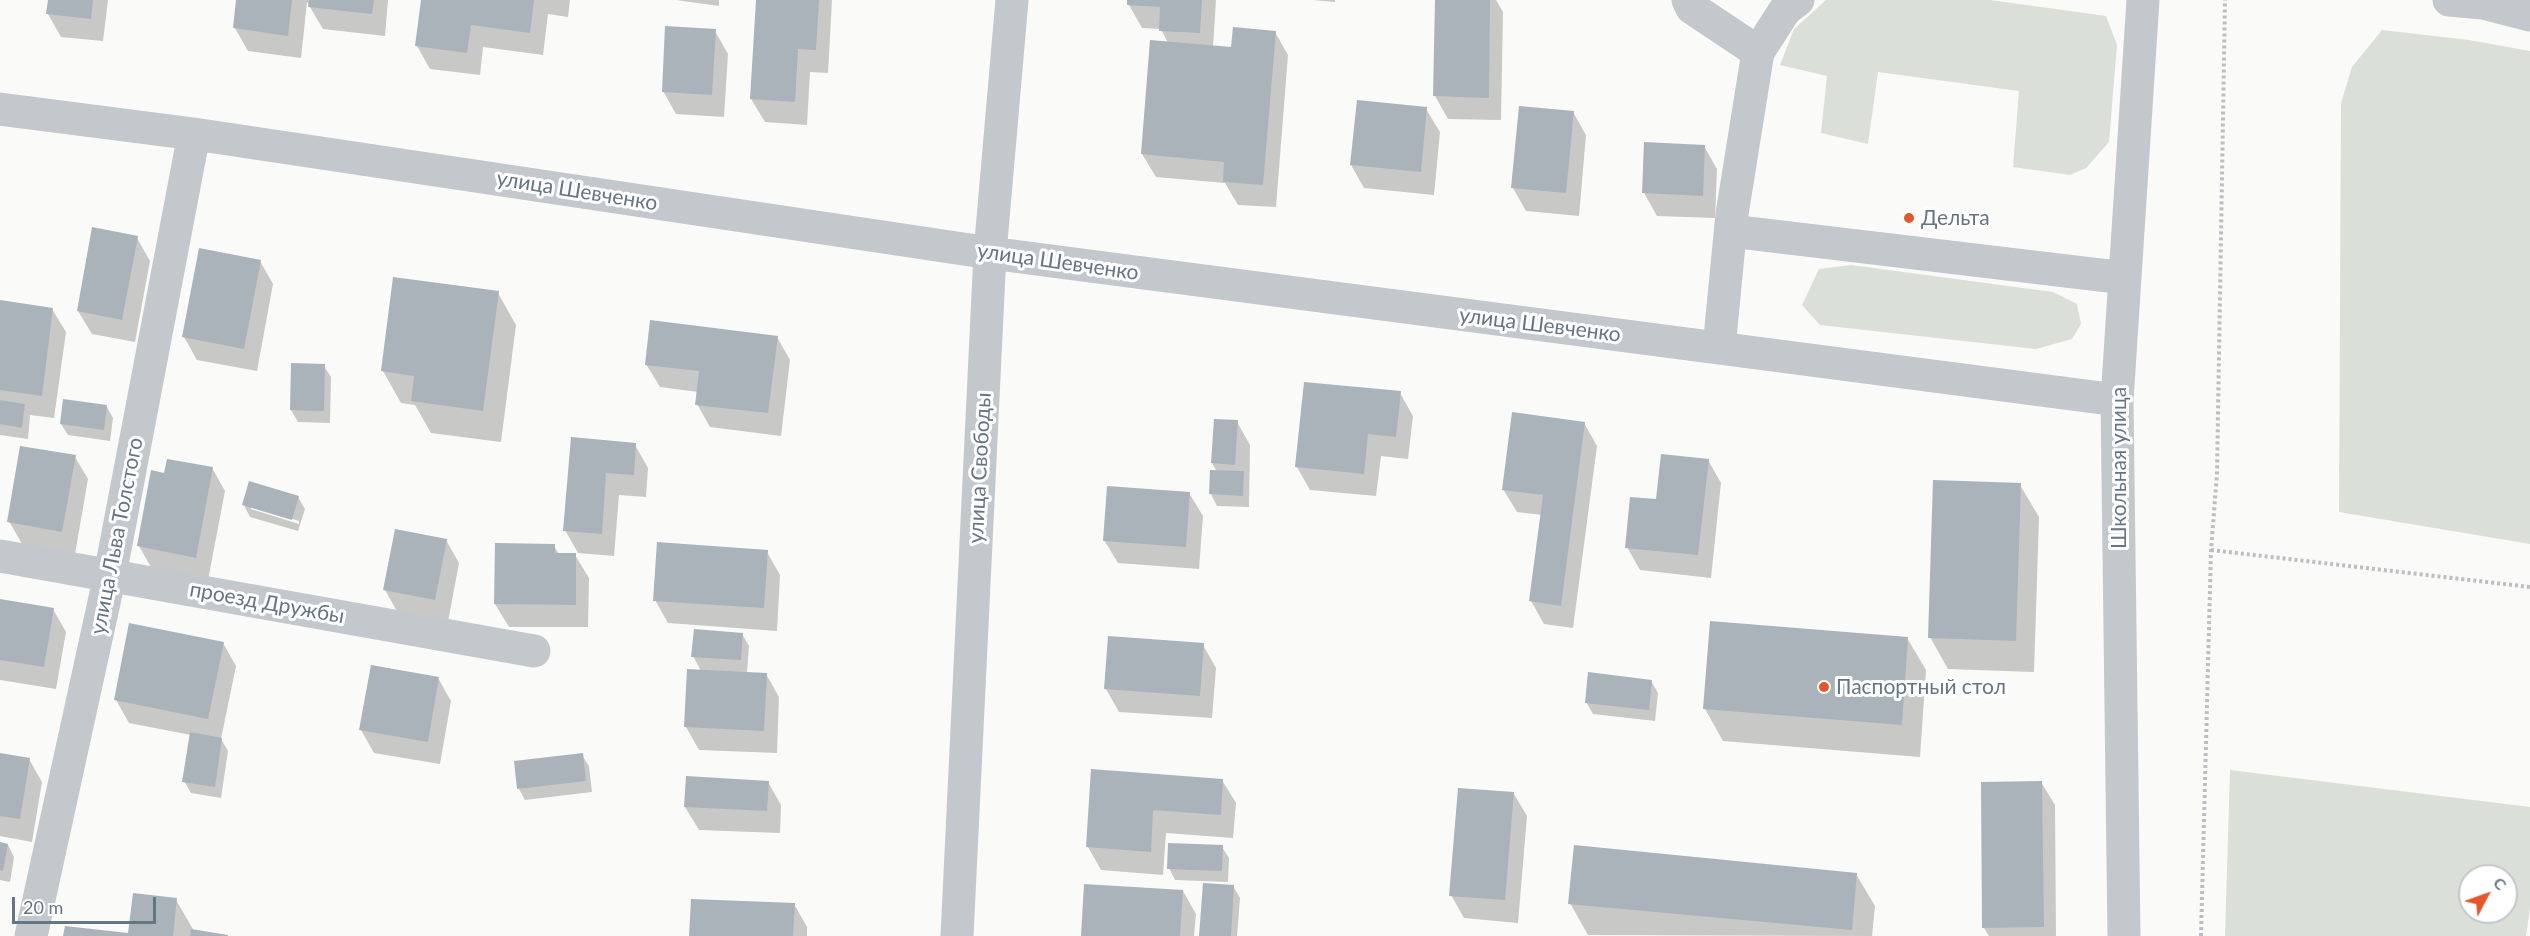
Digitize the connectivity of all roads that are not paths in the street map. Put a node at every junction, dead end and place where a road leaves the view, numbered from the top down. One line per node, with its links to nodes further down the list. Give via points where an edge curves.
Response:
1 (1012, 0): 11 (street, улица Свободы)
2 (1688, 0): 7 (street, via 1692,8)
3 (1798, 0): 7 (street, via 1785,10)
4 (2143, 0): 12 (street, Школьная улица)
5 (2458, 0): 6 (street)
6 (2530, 15)
7 (1758, 52): 10 (street)
8 (0, 109): 9 (street, улица Шевченко)
9 (195, 134): 11 (street, улица Шевченко); 16 (street, улица Льва Толстого)
10 (1731, 231): 12 (street); 13 (street)
11 (990, 253): 13 (street, улица Шевченко); 19 (street, улица Свободы)
12 (2125, 278): 14 (street, Школьная улица)
13 (1719, 348): 14 (street, улица Шевченко)
14 (2117, 400): 20 (street, Школьная улица)
15 (0, 556): 16 (street, проезд Дружбы)
16 (110, 575): 17 (street, проезд Дружбы); 18 (street, улица Льва Толстого)
17 (534, 651)
18 (31, 936)
19 (957, 936)
20 (2124, 936)

